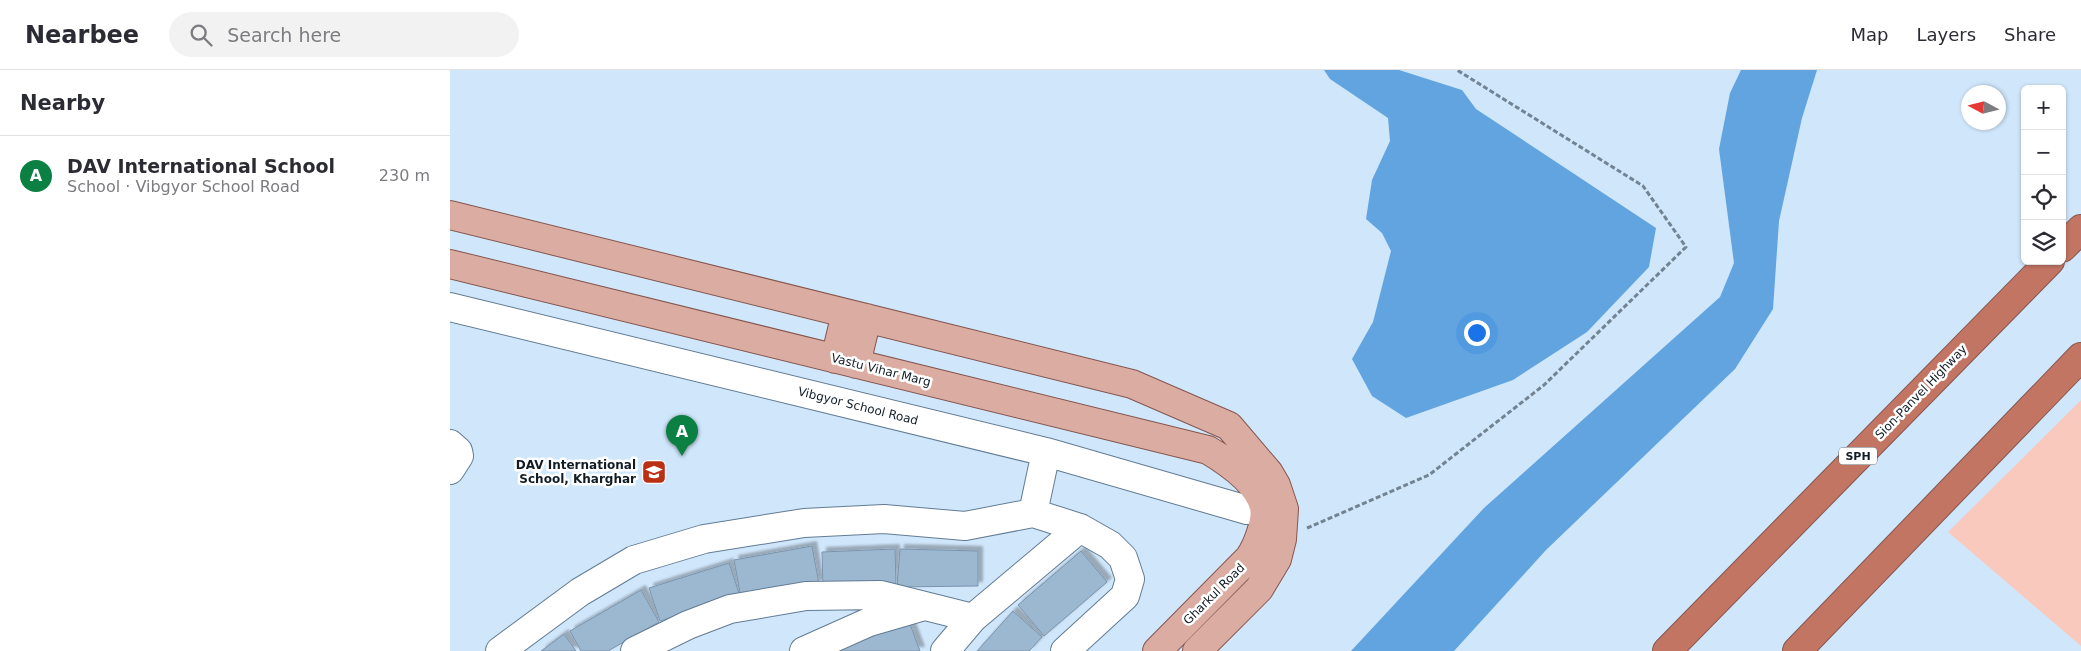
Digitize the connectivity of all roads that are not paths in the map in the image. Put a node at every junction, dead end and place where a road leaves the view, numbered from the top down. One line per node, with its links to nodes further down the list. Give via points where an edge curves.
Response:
1 (450, 215): 7 (main road)
2 (2081, 229): 3 (highway)
3 (2066, 244)
4 (450, 264): 9 (main road, Vastu Vihar Marg)
5 (2046, 265): 25 (highway, Sion-Panvel Highway / SPH)
6 (450, 307): 11 (street, Vibgyor School Road)
7 (856, 316): 9 (main road); 14 (main road, Gharkul Road, via 1132,384 1229,426 1262,463 1276,485 1284,509)
8 (2081, 357): 26 (highway)
9 (846, 362): 14 (main road, Vastu Vihar Marg, via 1208,450 1231,463 1250,482)
10 (450, 444): 12 (street, via 459,456)
11 (1046, 452): 13 (street); 14 (street, Vibgyor School Road, via 1247,510)
12 (450, 470)
13 (1034, 513): 15 (street); 18 (street, via 965,526 884,519 804,523 704,539 634,560 580,592)
14 (1269, 526): 23 (main road, Gharkul Road, via 1249,558); 24 (main road, Gharkul Road, via 1277,559 1258,589)
15 (1080, 528): 17 (street); 22 (street, via 1110,545 1122,558 1130,579 1124,596)
16 (924, 606): 17 (street); 19 (street, via 881,595 806,596 730,609); 20 (street, via 869,622)
17 (973, 618): 21 (street)
18 (500, 651)
19 (635, 651)
20 (804, 651)
21 (945, 651)
22 (1065, 651)
23 (1157, 651)
24 (1197, 651)
25 (1667, 651)
26 (1797, 651)

